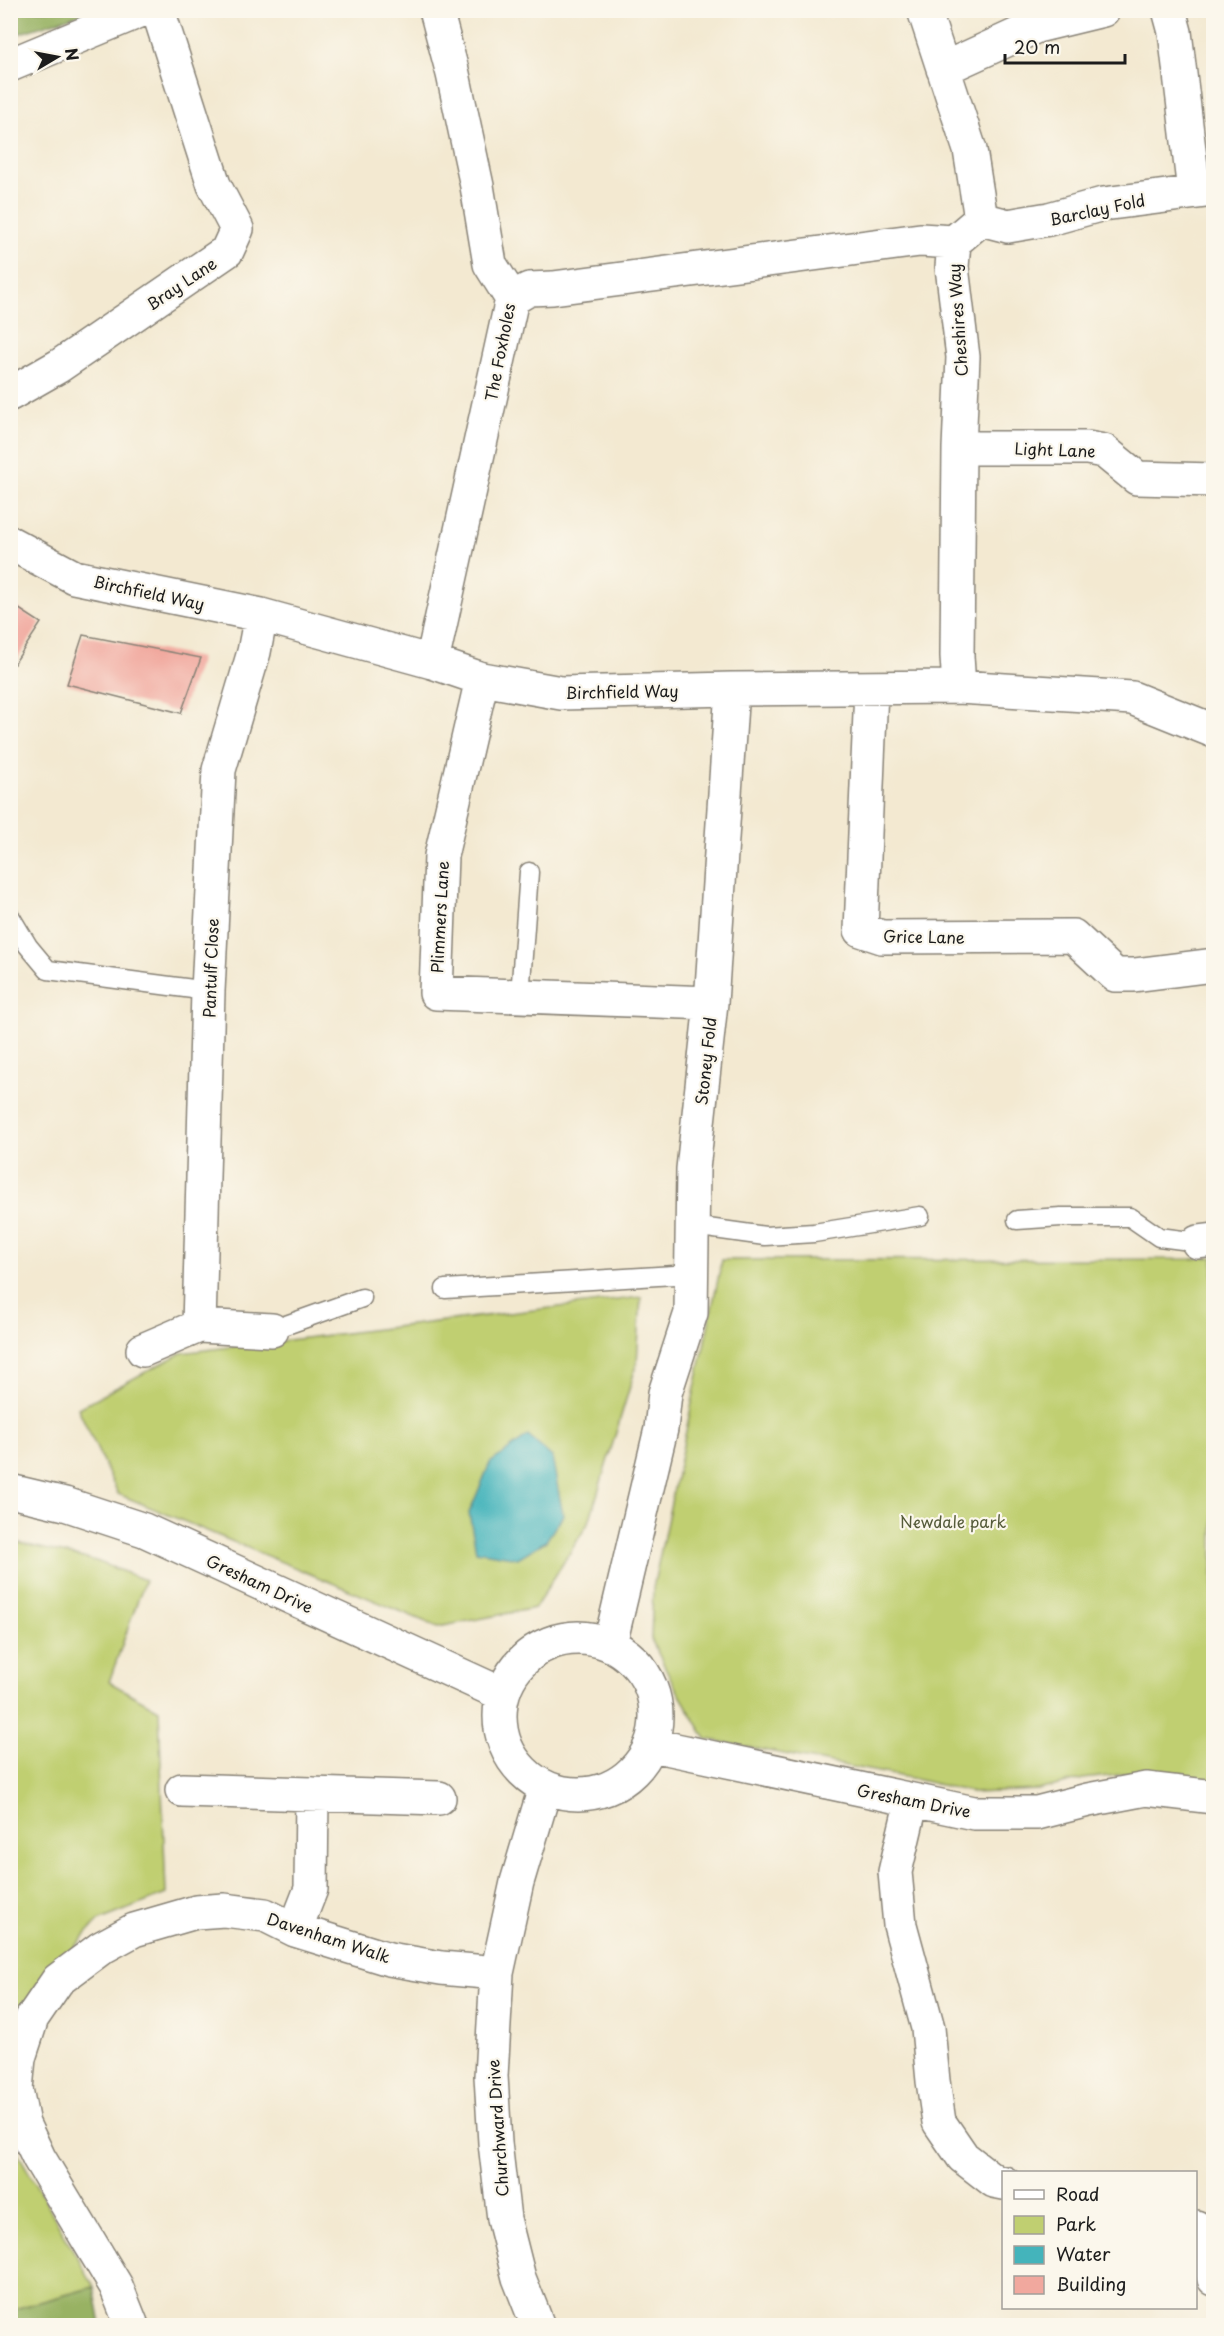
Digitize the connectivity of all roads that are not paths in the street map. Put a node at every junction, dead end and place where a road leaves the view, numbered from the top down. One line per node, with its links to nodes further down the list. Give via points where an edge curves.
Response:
1 (142, 10): 7 (street)
2 (158, 10): 13 (street, Bray Lane, via 214,185 237,229 227,251 59,366)
3 (436, 10): 12 (street, The Foxholes, via 477,186 490,264)
4 (924, 10): 8 (street)
5 (1103, 10): 8 (street, via 1037,26)
6 (1169, 10): 9 (street)
7 (10, 65)
8 (943, 69): 10 (street, via 970,150)
9 (1204, 191): 10 (street, Barclay Fold, via 1103,204 1008,226)
10 (981, 219): 11 (street, Cheshires Way)
11 (954, 242): 12 (street, via 920,240 529,289); 14 (street, Cheshires Way, via 952,267 963,357)
12 (512, 299): 18 (street, The Foxholes)
13 (10, 394)
14 (959, 448): 15 (street, Light Lane, via 1087,448 1104,451 1137,478); 20 (street, Cheshires Way)
15 (1214, 480)
16 (10, 543): 17 (street, Birchfield Way, via 74,577)
17 (261, 615): 18 (street, Birchfield Way); 27 (street, Pantulf Close, via 219,770)
18 (432, 662): 19 (street, Birchfield Way)
19 (482, 679): 21 (street, Birchfield Way, via 561,693); 28 (street, Plimmers Lane, via 441,856 436,993)
20 (959, 687): 22 (street, Birchfield Way); 23 (street, Birchfield Way, via 1132,698)
21 (732, 688): 22 (street, Birchfield Way); 29 (street, Stoney Fold)
22 (871, 689): 26 (street, Grice Lane, via 861,930 882,937 1073,936 1115,975)
23 (1214, 730)
24 (529, 872): 28 (lane)
25 (10, 916): 27 (lane, via 48,970)
26 (1214, 965)
27 (208, 992): 37 (street, Pantulf Close)
28 (520, 996): 29 (street, Plimmers Lane)
29 (711, 1003): 32 (street, Stoney Fold, via 693,1169)
30 (920, 1216): 32 (lane, via 814,1233 765,1236)
31 (1017, 1220): 33 (lane, via 1130,1217 1160,1237)
32 (693, 1226): 36 (street, Stoney Fold)
33 (1206, 1241)
34 (445, 1289): 36 (lane, via 691,1274)
35 (362, 1298): 38 (lane)
36 (691, 1313): 41 (street, Stoney Fold, via 665,1393 661,1429)
37 (199, 1326): 38 (street); 39 (street)
38 (272, 1330)
39 (143, 1350)
40 (10, 1491): 42 (street, Gresham Drive, via 144,1530)
41 (610, 1644): 42 (street, via 594,1638 566,1637 545,1644 517,1665); 43 (street, via 641,1669 651,1686 657,1716)
42 (502, 1694): 44 (street, via 500,1729 510,1756 526,1776)
43 (652, 1745): 44 (street, via 641,1763 609,1789 582,1795); 49 (street, Gresham Drive)
44 (545, 1788): 51 (street, Churchward Drive, via 517,1882)
45 (182, 1790): 46 (street)
46 (312, 1794): 48 (street); 50 (street, via 311,1888)
47 (1214, 1797): 49 (street, Gresham Drive, via 1146,1789 1037,1813 974,1813)
48 (440, 1798)
49 (912, 1800): 52 (street, via 895,1872 900,1925 928,2028 939,2122 963,2157 994,2181)
50 (295, 1930): 51 (street, Davenham Walk, via 389,1959); 55 (street, Davenham Walk, via 265,1916 224,1910 196,1912 134,1930 101,1948 58,1980 32,2018 19,2058 16,2089 22,2124 116,2286)
51 (498, 1973): 56 (street, Churchward Drive, via 490,2076 495,2143 504,2219 519,2278)
52 (1002, 2183)
53 (1197, 2229): 54 (street)
54 (1214, 2279)
55 (132, 2325)
56 (538, 2325)

